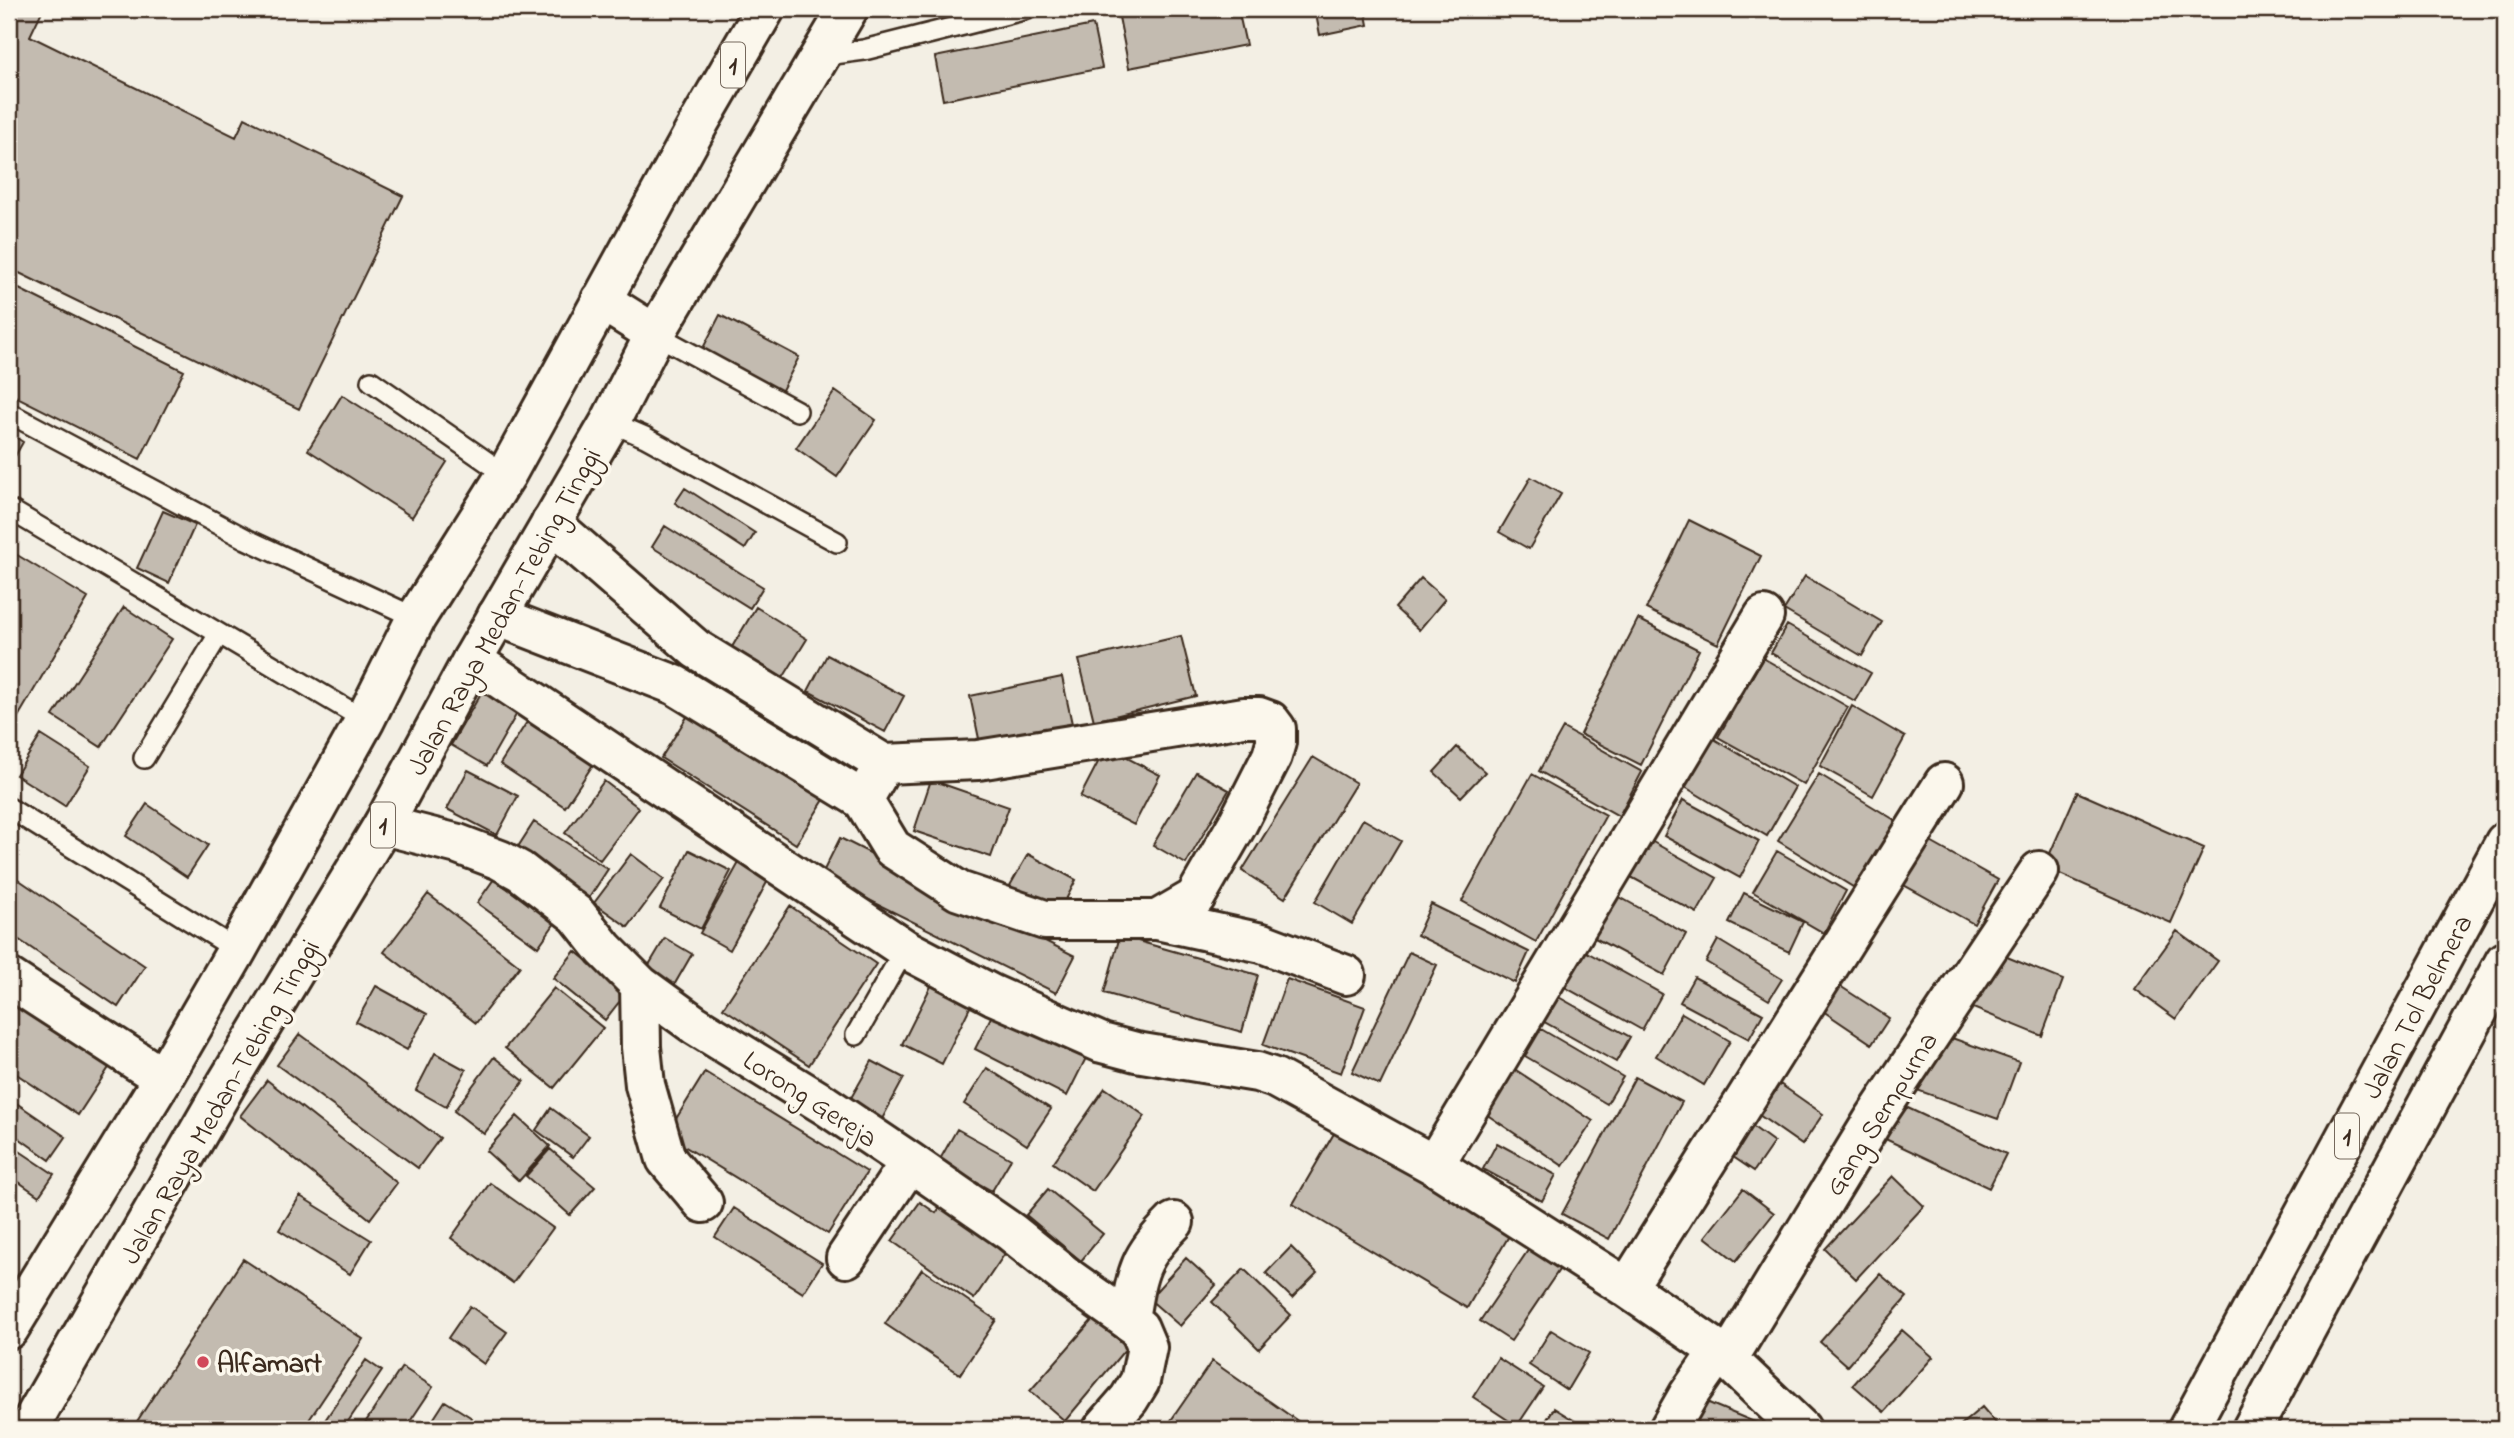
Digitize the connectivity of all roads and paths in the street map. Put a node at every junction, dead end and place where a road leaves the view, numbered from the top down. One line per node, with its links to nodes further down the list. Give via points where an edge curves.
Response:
1 (765, 9): 5 (main road, 1)
2 (848, 9): 4 (main road, Jalan Raya Medan-Tebing Tinggi / 1)
3 (1027, 9): 4 (lane)
4 (818, 57): 6 (main road, Jalan Raya Medan-Tebing Tinggi / 1)
5 (601, 300): 6 (main road); 11 (main road, 1)
6 (655, 334): 8 (lane); 10 (main road, Jalan Raya Medan-Tebing Tinggi / 1)
7 (371, 382): 11 (lane)
8 (797, 411)
9 (9, 413): 17 (lane, via 246,539)
10 (610, 422): 13 (main road, Jalan Raya Medan-Tebing Tinggi / 1); 14 (lane)
11 (506, 475): 17 (main road, 1)
12 (12, 511): 18 (lane)
13 (551, 523): 15 (main road, Jalan Raya Medan-Tebing Tinggi / 1); 19 (main road)
14 (837, 542)
15 (497, 616): 20 (main road, Jalan Raya Medan-Tebing Tinggi / 1); 21 (main road)
16 (1764, 616): 41 (main road)
17 (416, 618): 22 (main road, 1)
18 (219, 634): 22 (lane); 23 (lane)
19 (696, 649): 21 (main road); 24 (main road)
20 (472, 660): 28 (main road, Jalan Raya Medan-Tebing Tinggi / 1); 32 (main road)
21 (675, 685): 26 (main road)
22 (365, 720): 33 (main road, 1)
23 (144, 758)
24 (884, 764): 26 (main road); 31 (main road, via 978,760 1244,717 1270,721 1276,729 1272,756 1195,898)
25 (1944, 783): 45 (main road)
26 (863, 800): 31 (main road, via 892,848 959,891 1045,920)
27 (9, 808): 33 (lane)
28 (383, 825): 37 (main road, Lorong Gereja, via 458,844 520,871 578,915); 49 (main road, Jalan Raya Medan-Tebing Tinggi / 1, via 226,1083)
29 (2505, 842): 53 (main road, Jalan Tol Belmera / 1)
30 (2039, 871): 48 (main road, Gang Sempurna)
31 (1157, 920): 35 (main road, via 1262,943)
32 (905, 949): 38 (lane); 41 (main road, via 993,995 1102,1043 1275,1078)
33 (237, 950): 39 (main road, 1)
34 (2505, 961): 54 (main road, Jalan Tol Belmera / 1)
35 (1346, 975)
36 (9, 978): 39 (main road)
37 (640, 985): 40 (main road, Lorong Gereja); 42 (main road, via 645,1085 662,1146 666,1159)
38 (856, 1035)
39 (163, 1078): 47 (main road, 1)
40 (910, 1163): 44 (main road); 46 (main road, Lorong Gereja)
41 (1434, 1166): 45 (main road)
42 (703, 1203)
43 (1174, 1222): 46 (main road, via 1144,1258)
44 (846, 1258)
45 (1627, 1289): 48 (main road)
46 (1129, 1319): 50 (main road, Lorong Gereja, via 1147,1346 1140,1381)
47 (9, 1329)
48 (1724, 1355): 51 (main road, Gang Sempurna, via 1689,1394); 52 (main road)
49 (28, 1429)
50 (1103, 1429)
51 (1669, 1429)
52 (1801, 1429)
53 (2188, 1429)
54 (2252, 1429)

